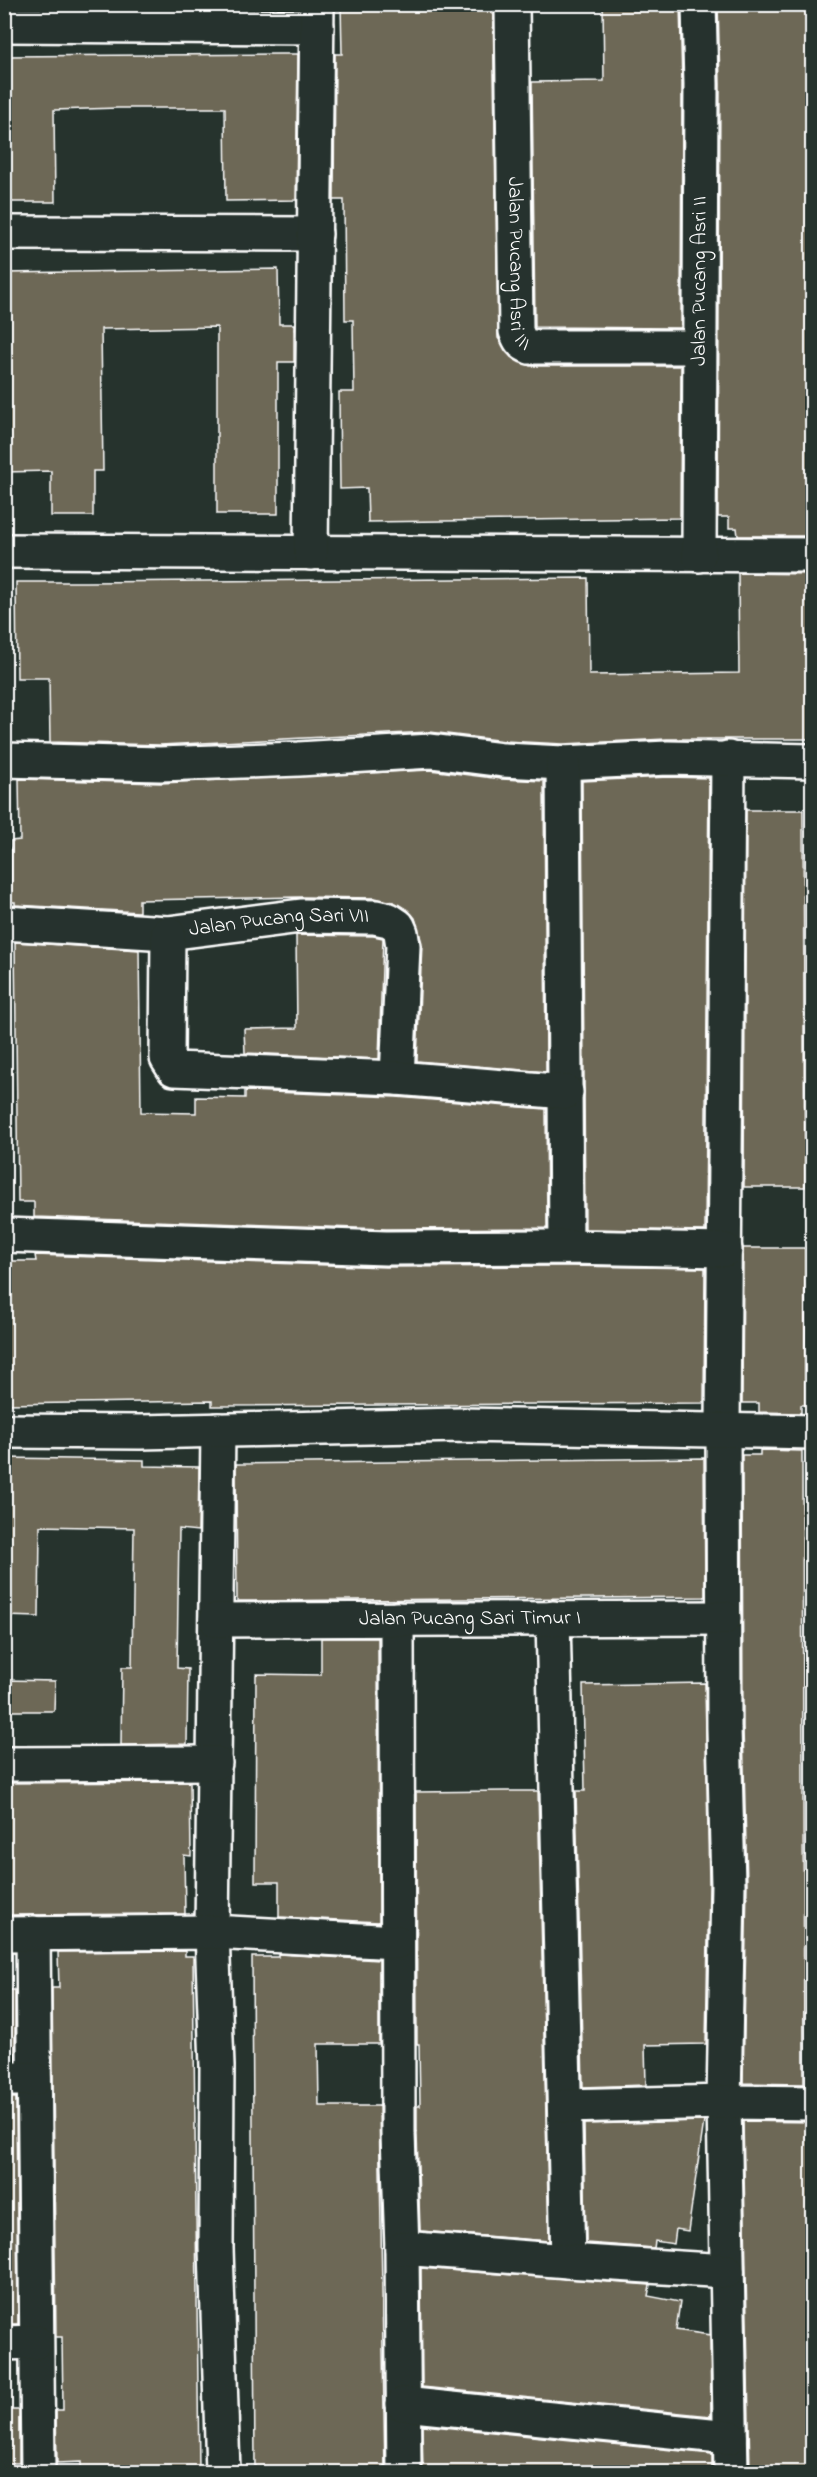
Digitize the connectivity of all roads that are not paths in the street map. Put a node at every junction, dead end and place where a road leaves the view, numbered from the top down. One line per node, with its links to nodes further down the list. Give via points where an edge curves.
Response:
1 (512, 4): 7 (street, Jalan Pucang Asri III, via 516,331 521,343 530,347)
2 (699, 4): 7 (street, Jalan Pucang Asri II)
3 (317, 16): 4 (street); 6 (street)
4 (4, 25)
5 (4, 233): 6 (street)
6 (315, 234): 9 (street)
7 (699, 347): 10 (street, Jalan Pucang Asri II)
8 (4, 551): 9 (street)
9 (311, 553): 10 (street)
10 (699, 555): 11 (street)
11 (813, 555)
12 (728, 758): 14 (street); 15 (street); 22 (street)
13 (4, 760): 15 (street, via 160,764 431,751)
14 (813, 761)
15 (563, 763): 19 (street)
16 (4, 923): 17 (street, Jalan Pucang Sari VII)
17 (168, 933): 18 (street, via 167,1058 174,1069); 18 (street, Jalan Pucang Sari VII, via 302,916 375,916 394,922 403,946)
18 (397, 1078): 19 (street)
19 (566, 1092): 21 (street)
20 (4, 1235): 21 (street, via 386,1248)
21 (566, 1247): 22 (street)
22 (725, 1250): 25 (street)
23 (4, 1431): 24 (street)
24 (218, 1431): 25 (street, via 461,1425); 30 (street)
25 (724, 1432): 26 (street); 28 (street)
26 (813, 1432)
27 (553, 1618): 28 (street, Jalan Pucang Sari Timur I); 29 (street, Jalan Pucang Sari Timur I); 39 (street)
28 (724, 1618): 37 (street, via 728,1884)
29 (397, 1619): 30 (street, Jalan Pucang Sari Timur I); 35 (street)
30 (216, 1620): 31 (street)
31 (215, 1763): 32 (street); 33 (street)
32 (4, 1764)
33 (212, 1932): 34 (street); 35 (street); 47 (street)
34 (19, 1934): 36 (street)
35 (397, 1942): 40 (street)
36 (19, 2079): 43 (street)
37 (724, 2102): 38 (street); 39 (street); 42 (street)
38 (813, 2103)
39 (565, 2106): 41 (street)
40 (402, 2248): 41 (street); 44 (street)
41 (568, 2262): 42 (street)
42 (727, 2271): 45 (street)
43 (20, 2342): 46 (street)
44 (403, 2404): 45 (street); 48 (street)
45 (730, 2437): 49 (street)
46 (38, 2472)
47 (223, 2472)
48 (404, 2472)
49 (731, 2472)

